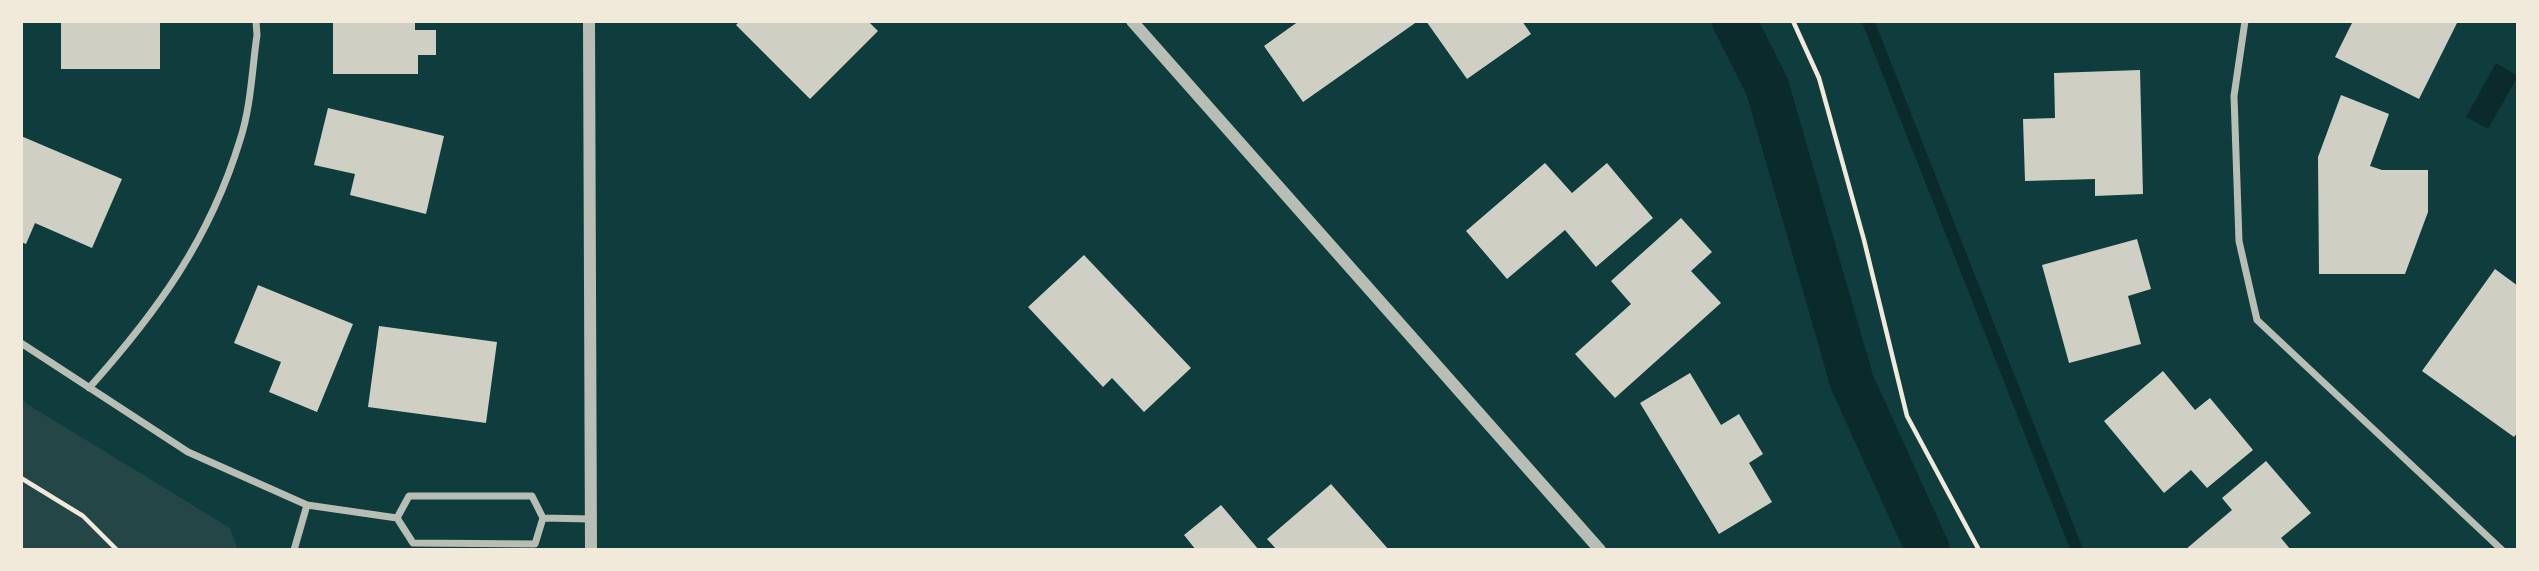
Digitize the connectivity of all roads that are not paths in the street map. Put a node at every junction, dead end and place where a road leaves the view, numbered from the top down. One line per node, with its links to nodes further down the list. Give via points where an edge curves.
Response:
1 (256, 21): 6 (street, via 241,139 201,240 142,329)
2 (589, 21): 10 (street)
3 (1132, 21): 13 (street)
4 (2245, 21): 14 (street, via 2234,96 2239,241 2257,320)
5 (21, 343): 6 (street)
6 (89, 388): 7 (street, via 188,452)
7 (307, 505): 8 (street); 11 (street)
8 (397, 518): 9 (street, via 409,496 532,496); 9 (street, via 413,543 535,544)
9 (543, 518): 10 (street)
10 (591, 519): 12 (street)
11 (295, 550)
12 (591, 550)
13 (1600, 550)
14 (2502, 550)

